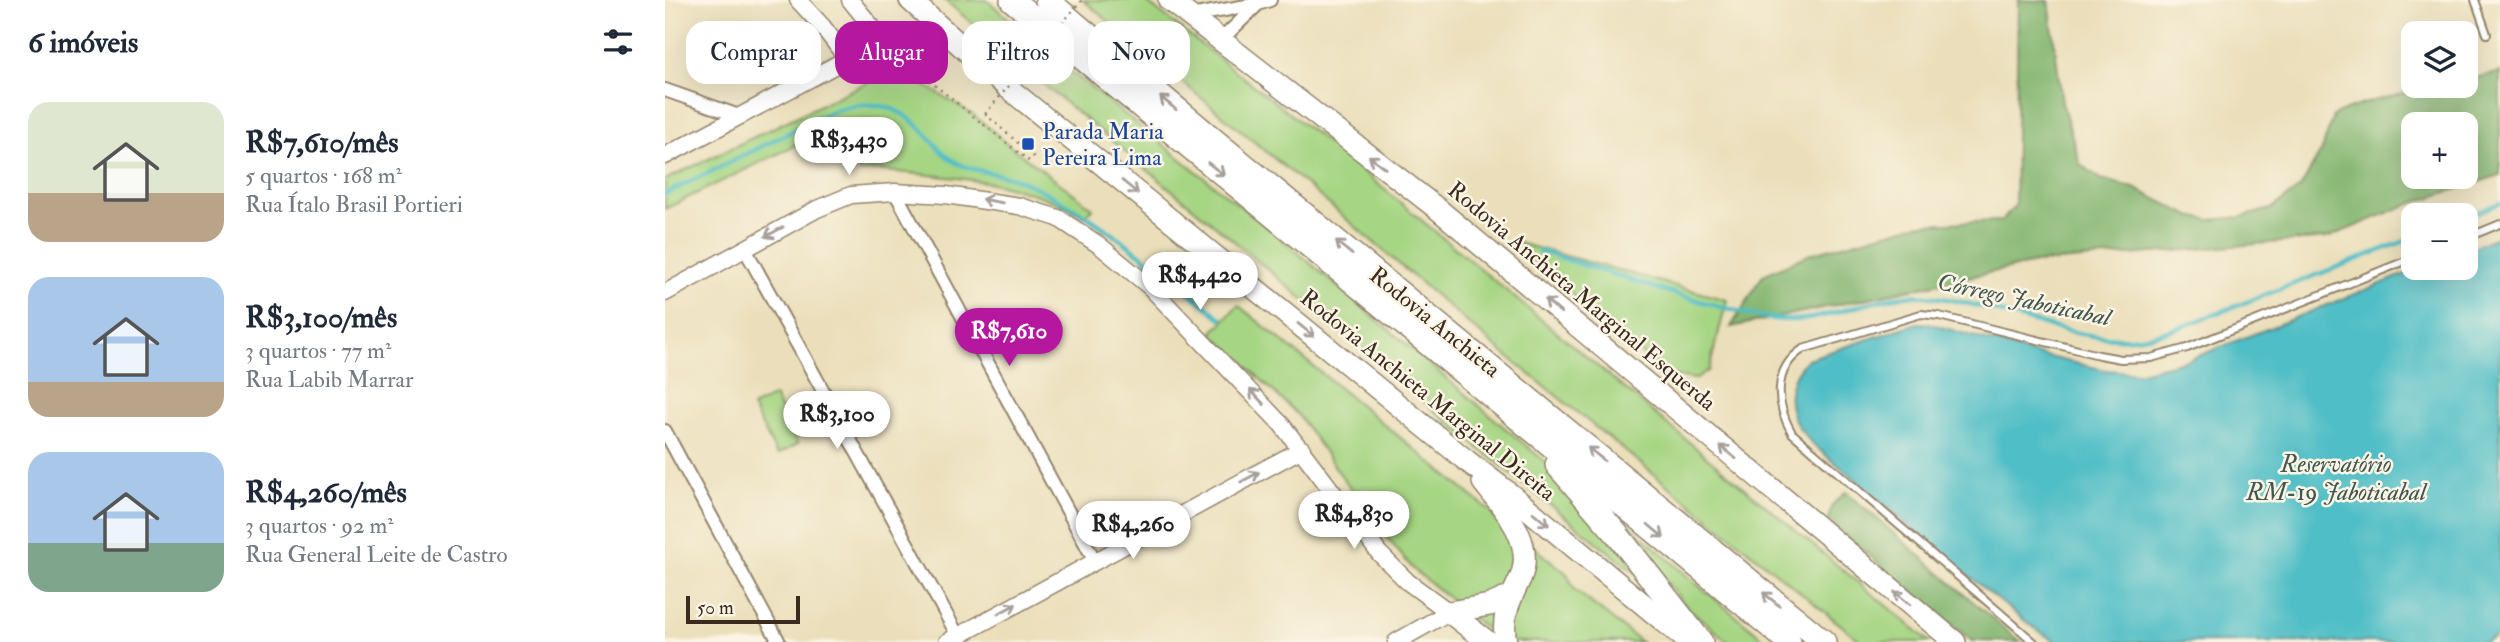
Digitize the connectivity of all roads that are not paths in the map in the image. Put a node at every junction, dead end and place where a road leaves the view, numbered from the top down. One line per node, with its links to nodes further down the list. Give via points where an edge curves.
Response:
1 (798, 0): 13 (street)
2 (850, 0): 10 (street)
3 (910, 0): 27 (highway, Rodovia Anchieta Marginal Direita, one-way to 27, via 1026,103)
4 (1012, 0): 24 (highway, Rodovia Anchieta, one-way to 24)
5 (1047, 0): 39 (highway, Rodovia Anchieta, one-way to 5)
6 (1169, 0): 9 (highway, Rodovia Anchieta Marginal Esquerda)
7 (2475, 0): 11 (lane)
8 (1264, 2): 9 (street); 12 (street)
9 (1190, 16): 12 (highway, Rodovia Anchieta Marginal Esquerda)
10 (867, 21)
11 (2487, 34)
12 (1221, 40): 40 (highway, Rodovia Anchieta Marginal Esquerda, one-way to 12, via 1439,210)
13 (835, 43)
14 (835, 67): 16 (street)
15 (665, 90): 16 (street)
16 (739, 116): 17 (street)
17 (665, 156)
18 (895, 192): 21 (street, one-way to 21, via 834,200); 26 (street, one-way to 18, via 1150,287 1058,218 982,200); 28 (street)
19 (2500, 224): 20 (lane)
20 (2478, 232)
21 (745, 249): 23 (street); 31 (street)
22 (2401, 263): 41 (lane, via 2187,348 2138,360 2099,355 1930,314 1803,349 1792,358 1779,389 1782,415 1792,433)
23 (665, 293)
24 (1501, 403): 37 (highway, via 1590,501); 38 (highway, Rodovia Anchieta, one-way to 38)
25 (665, 431): 32 (street)
26 (1302, 449): 28 (street, one-way to 26); 30 (street, via 1379,554)
27 (1467, 461): 29 (highway, via 1520,534 1524,566); 36 (highway, Rodovia Anchieta Marginal Direita, one-way to 36)
28 (1095, 561): 31 (street, one-way to 28)
29 (1511, 596): 30 (highway); 35 (highway, via 1504,612)
30 (1449, 612): 33 (street); 34 (highway)
31 (953, 639)
32 (779, 642)
33 (1396, 642)
34 (1488, 642)
35 (1506, 642)
36 (1689, 642)
37 (1701, 642)
38 (1789, 642)
39 (1824, 642)
40 (1955, 642)
41 (2034, 642)

